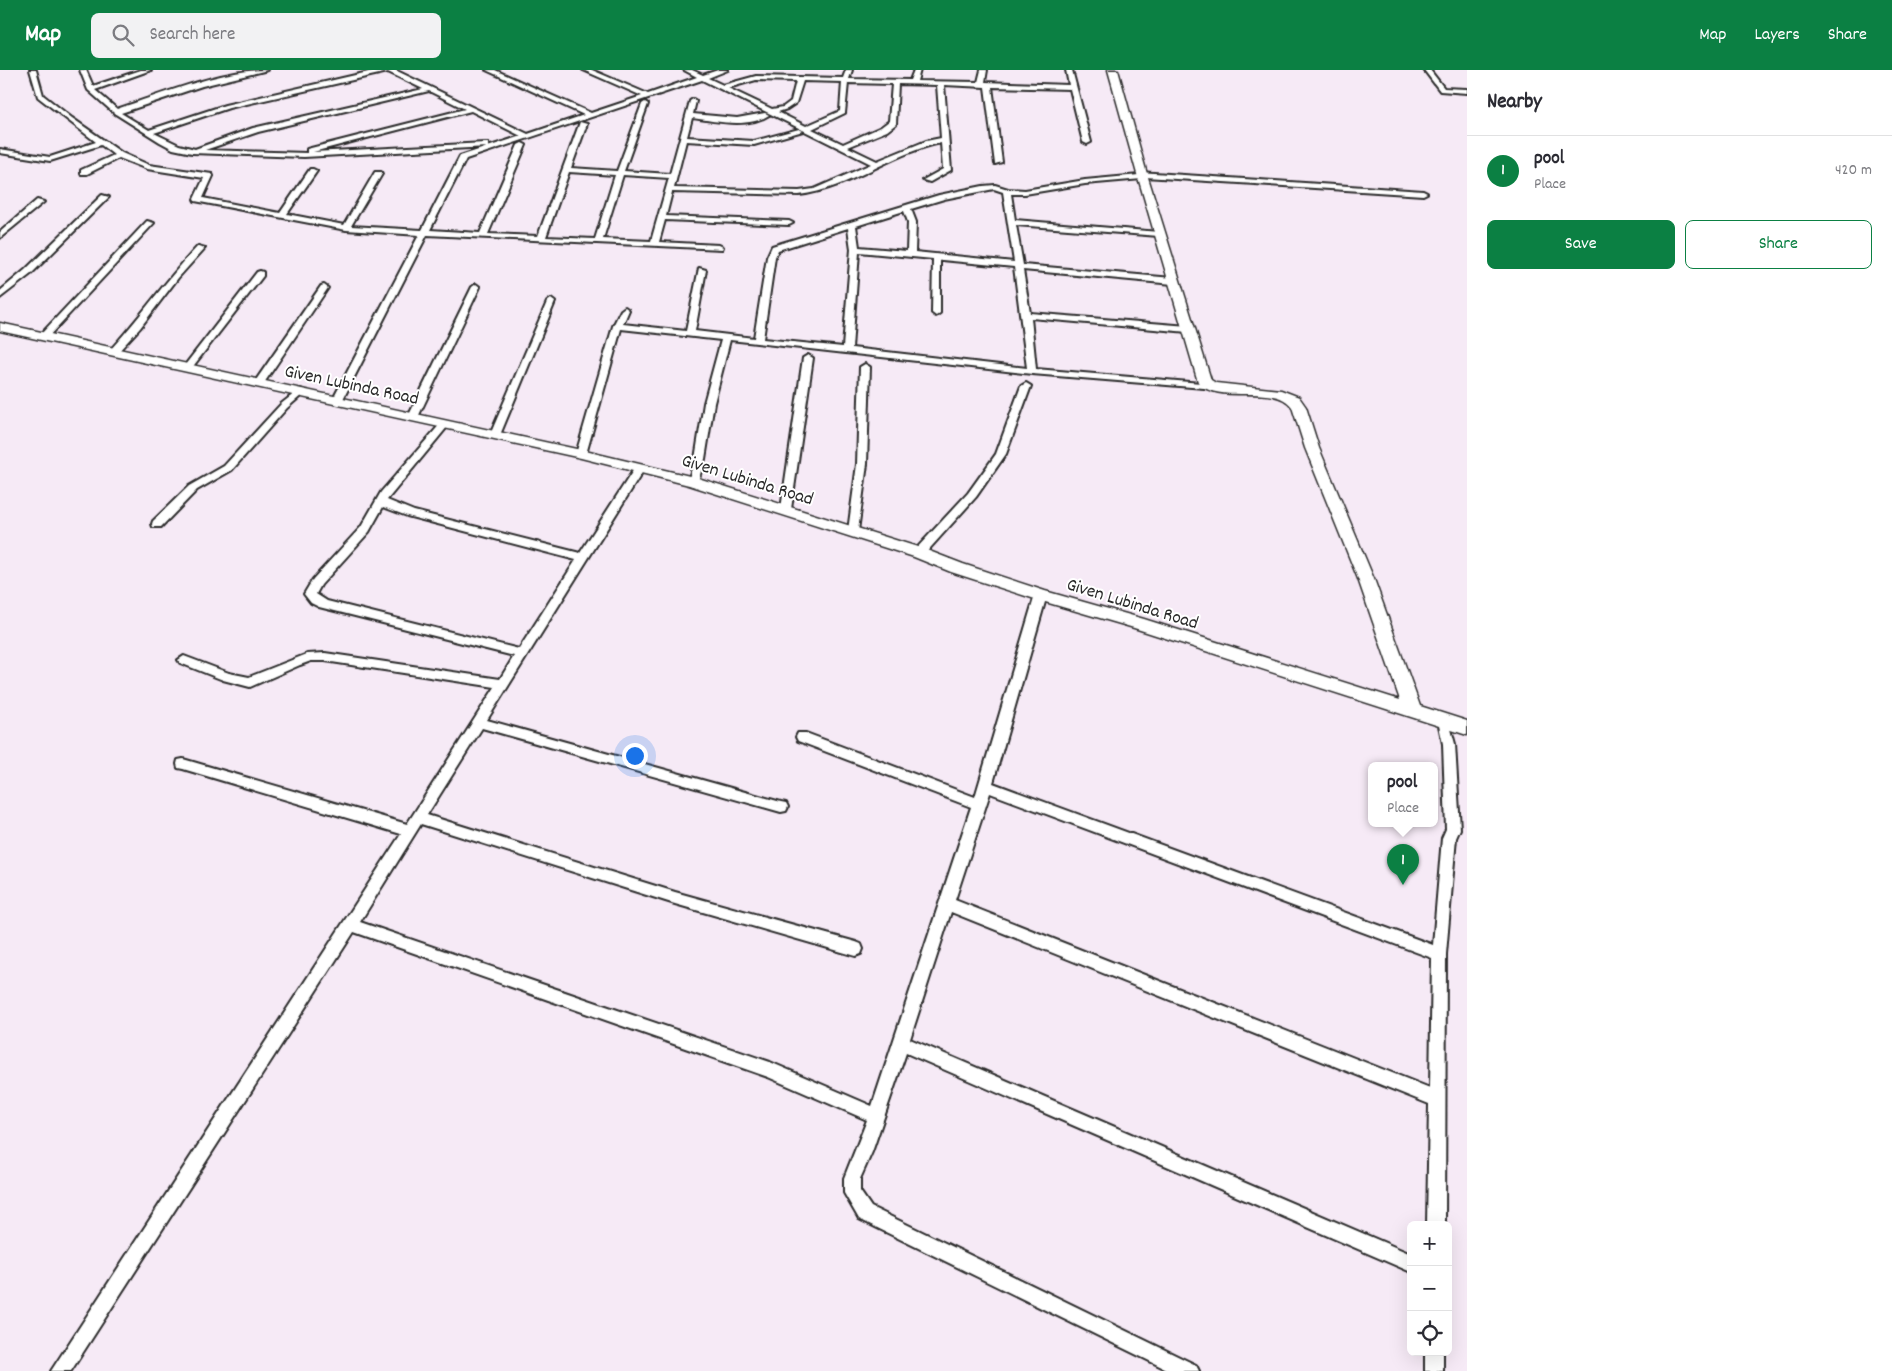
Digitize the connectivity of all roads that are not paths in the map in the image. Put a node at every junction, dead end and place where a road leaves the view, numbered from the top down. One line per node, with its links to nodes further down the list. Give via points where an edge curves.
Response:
1 (32, 70): 45 (street, via 40,96)
2 (83, 70): 28 (street)
3 (148, 70): 28 (street)
4 (264, 70): 34 (street, via 200,84)
5 (386, 70): 40 (street, via 226,106)
6 (390, 70): 29 (street)
7 (489, 70): 36 (street)
8 (586, 70): 31 (street)
9 (687, 70): 18 (street)
10 (723, 70): 18 (street)
11 (782, 70): 19 (street)
12 (849, 70): 21 (street)
13 (917, 70): 23 (street)
14 (984, 70): 25 (street)
15 (1069, 70): 27 (street)
16 (1113, 70): 60 (street)
17 (1427, 70): 30 (street, via 1442,90)
18 (704, 77): 26 (street); 31 (street)
19 (778, 79): 20 (street); 26 (street, via 756,78)
20 (800, 79): 21 (street); 35 (street, via 794,102)
21 (846, 80): 22 (street); 39 (street, via 843,112)
22 (895, 82): 23 (street); 48 (street, via 893,122)
23 (913, 82): 24 (street)
24 (940, 83): 25 (street); 43 (street)
25 (984, 84): 27 (street); 53 (street)
26 (724, 87): 35 (street)
27 (1073, 87): 44 (street)
28 (90, 89): 34 (street)
29 (430, 89): 33 (street); 50 (street, via 256,130)
30 (1467, 91)
31 (646, 100): 36 (street); 58 (street)
32 (693, 101): 37 (street)
33 (472, 109): 41 (street); 52 (street)
34 (116, 112): 40 (street)
35 (768, 113): 37 (street, via 744,120); 39 (street)
36 (590, 115): 41 (street)
37 (689, 116): 42 (street)
38 (582, 124): 55 (street)
39 (803, 130): 42 (street, via 760,142); 48 (street)
40 (148, 133): 50 (street, via 178,147)
41 (529, 136): 46 (street)
42 (682, 139): 61 (street)
43 (944, 140): 48 (street, via 877,164); 62 (street, via 947,170)
44 (1087, 142)
45 (101, 143): 49 (street, via 50,159); 51 (street)
46 (505, 144): 52 (street, via 383,153); 77 (street, via 463,158)
47 (522, 145): 80 (street)
48 (842, 147)
49 (0, 151)
50 (198, 151): 52 (street)
51 (119, 155): 56 (street); 69 (street, via 147,167 209,176 198,199)
52 (298, 155)
53 (998, 162)
54 (872, 166): 63 (street, via 816,191)
55 (566, 170): 58 (street); 81 (street)
56 (84, 172)
57 (313, 172): 69 (street)
58 (620, 172): 61 (street); 83 (street)
59 (378, 174): 75 (street)
60 (1142, 175): 64 (street); 65 (street); 78 (street)
61 (673, 176): 63 (street)
62 (927, 180)
63 (670, 190): 70 (street)
64 (1010, 193): 68 (street, via 983,188); 71 (street)
65 (1423, 193)
66 (105, 197): 96 (street)
67 (40, 202): 79 (street)
68 (907, 208): 74 (street); 88 (street, via 912,222)
69 (283, 214): 75 (street)
70 (662, 218): 73 (street); 84 (street)
71 (1012, 222): 78 (street); 90 (street)
72 (150, 223): 105 (street)
73 (789, 223)
74 (852, 225): 76 (street); 82 (street)
75 (346, 228): 77 (street)
76 (833, 231): 82 (street); 107 (street, via 775,248 770,257)
77 (424, 233): 80 (street); 118 (street)
78 (1159, 234): 93 (street)
79 (0, 236)
80 (483, 236): 81 (street)
81 (540, 239): 83 (street)
82 (854, 239): 87 (street)
83 (598, 242): 84 (street)
84 (654, 244): 85 (street)
85 (719, 247)
86 (201, 248): 109 (street)
87 (855, 249): 88 (street); 108 (street)
88 (911, 254): 89 (street)
89 (940, 257): 90 (street); 99 (street, via 936,260)
90 (1018, 266): 93 (street); 100 (street)
91 (702, 270): 104 (street)
92 (260, 274): 111 (street)
93 (1173, 281): 103 (street)
94 (476, 287): 119 (street)
95 (324, 288): 114 (street)
96 (0, 295)
97 (550, 302): 121 (street)
98 (625, 310): 101 (street)
99 (936, 313)
100 (1026, 315): 103 (street); 113 (street)
101 (616, 326): 104 (street); 122 (street)
102 (2, 329): 105 (street, Given Lubinda Road)
103 (1188, 329): 115 (street)
104 (690, 334): 106 (street)
105 (44, 336): 109 (street, Given Lubinda Road)
106 (726, 338): 107 (street); 124 (street)
107 (758, 341): 108 (street)
108 (847, 350): 113 (street)
109 (114, 351): 111 (street, Given Lubinda Road)
110 (808, 358): 126 (street)
111 (188, 367): 114 (street, Given Lubinda Road)
112 (865, 367): 128 (street, via 862,464)
113 (1032, 371): 115 (street)
114 (259, 383): 117 (street, Given Lubinda Road)
115 (1206, 385): 135 (street, via 1276,393 1294,400 1299,407)
116 (1026, 386): 129 (street, via 1001,454 972,495)
117 (300, 392): 118 (street, Given Lubinda Road); 127 (street, via 222,474 193,488)
118 (337, 401): 119 (street, Given Lubinda Road)
119 (413, 417): 120 (street, Given Lubinda Road)
120 (445, 424): 121 (street, Given Lubinda Road); 125 (street)
121 (495, 435): 122 (street, Given Lubinda Road)
122 (581, 454): 123 (street, Given Lubinda Road)
123 (640, 468): 124 (street, Given Lubinda Road); 130 (street)
124 (693, 481): 126 (street, Given Lubinda Road)
125 (381, 502): 130 (street, via 411,514); 132 (street, via 365,529 317,582 311,597 339,608)
126 (786, 509): 128 (street, Given Lubinda Road)
127 (158, 524)
128 (853, 531): 129 (street, Given Lubinda Road)
129 (919, 553): 131 (street, Given Lubinda Road)
130 (584, 558): 132 (street)
131 (1041, 595): 135 (street, Given Lubinda Road); 141 (street)
132 (524, 654): 134 (street)
133 (184, 660): 134 (street, via 227,677 250,682 311,657 326,657)
134 (504, 684): 137 (street)
135 (1413, 711): 136 (street, Given Lubinda Road)
136 (1444, 721): 138 (street, Given Lubinda Road); 149 (street, via 1449,744 1453,829 1449,838)
137 (480, 723): 143 (street); 144 (street)
138 (1467, 728)
139 (802, 737): 142 (street)
140 (184, 764): 145 (street)
141 (986, 786): 142 (street); 149 (street)
142 (979, 804): 146 (street)
143 (782, 807)
144 (420, 818): 145 (street); 148 (street, via 675,898)
145 (411, 831): 147 (street)
146 (948, 904): 150 (street); 151 (street)
147 (351, 925): 152 (street, via 770,1070); 156 (street)
148 (856, 949)
149 (1439, 954): 151 (street)
150 (901, 1043): 152 (street); 154 (street)
151 (1437, 1100): 153 (street)
152 (875, 1116): 157 (street, via 852,1178 852,1193 865,1213)
153 (1436, 1221)
154 (1407, 1261)
155 (1434, 1356): 158 (street)
156 (60, 1371)
157 (1190, 1371)
158 (1434, 1371)

